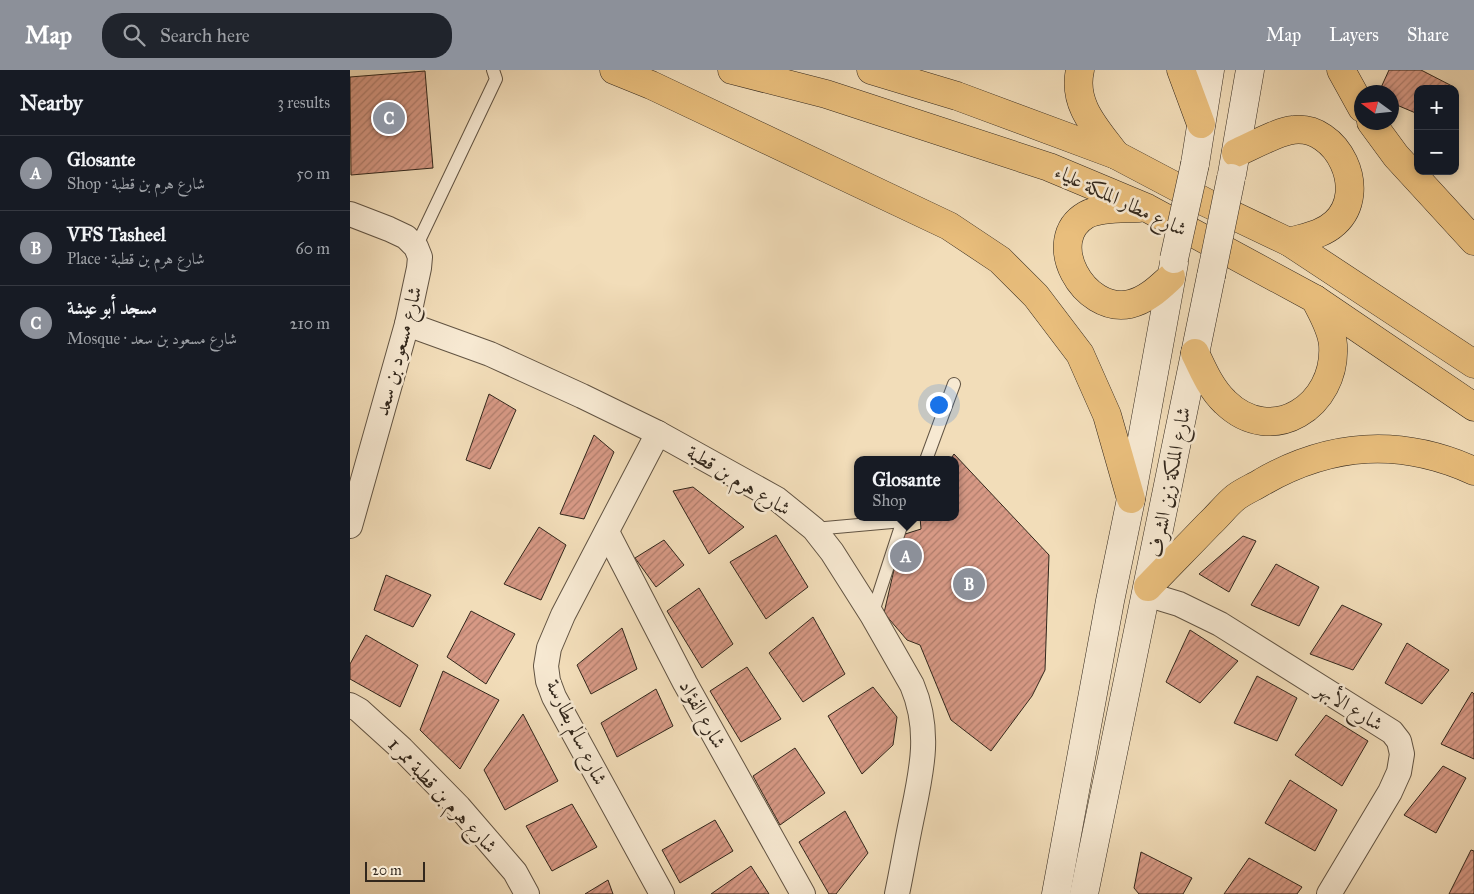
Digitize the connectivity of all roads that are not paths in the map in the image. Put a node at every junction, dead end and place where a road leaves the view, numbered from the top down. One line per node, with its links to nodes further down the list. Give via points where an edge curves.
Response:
1 (493, 70): 19 (lane, via 496,79)
2 (614, 70): 31 (highway, via 949,226 1000,260 1036,296 1080,354 1107,415)
3 (732, 70): 15 (highway, شارع مطار الملكة علياء, via 826,94 1048,167)
4 (871, 70): 13 (highway, شارع مطار الملكة علياء, via 958,96)
5 (1080, 70): 13 (highway, via 1077,82 1087,116)
6 (1180, 70): 11 (highway)
7 (1210, 70): 11 (main road, شارع الملكة زين الشرف)
8 (1250, 70): 14 (main road, شارع الملكة زين الشرف)
9 (1341, 70): 10 (highway)
10 (1354, 94)
11 (1201, 124): 20 (main road, شارع الملكة زين الشرف, bridge)
12 (1377, 130): 17 (highway, via 1396,156)
13 (1116, 155): 18 (highway, شارع مطار الملكة علياء)
14 (1233, 166): 18 (highway, via 1292,130 1308,131 1336,149 1350,176 1346,207 1336,222 1318,234); 23 (main road, شارع الملكة زين الشرف, bridge)
15 (1147, 208): 20 (highway, via 1086,215 1069,234 1069,259 1073,272 1090,294 1111,304 1128,304 1154,292); 21 (highway, شارع مطار الملكة علياء)
16 (350, 214): 19 (street, via 389,228)
17 (1474, 241)
18 (1289, 242): 24 (highway, شارع مطار الملكة علياء)
19 (416, 247): 22 (street, شارع مسعود بن سعد, via 420,257 419,268)
20 (1173, 268): 31 (main road, شارع الملكة زين الشرف)
21 (1315, 299): 23 (highway, via 1330,330 1332,362 1323,391 1298,415 1269,422 1239,413 1211,384); 26 (highway, شارع مطار الملكة علياء)
22 (407, 324): 27 (street, شارع هرم بن قطبة, via 490,354); 30 (street, شارع مسعود بن سعد)
23 (1195, 353): 37 (main road, شارع الملكة زين الشرف)
24 (1474, 364)
25 (954, 384): 28 (lane)
26 (1474, 407)
27 (658, 433): 35 (street, شارع هرم بن قطبة, via 777,499); 36 (street, شارع سالم بطارسة)
28 (927, 456)
29 (1474, 471): 37 (highway, via 1435,456 1398,449 1348,450 1302,462 1236,497)
30 (356, 480): 34 (street, شارع مسعود بن سعد)
31 (1131, 499): 44 (main road, شارع الملكة زين الشرف)
32 (886, 521): 35 (lane)
33 (903, 521): 38 (lane)
34 (350, 526)
35 (814, 529): 38 (street, شارع هرم بن قطبة)
36 (607, 532): 41 (street, شارع سالم بطارسة, via 549,648 548,681); 42 (street, شارع الفؤاد, via 685,683)
37 (1147, 591): 45 (main road, شارع الملكة زين الشرف); 46 (street, شارع الأبهر, via 1220,624 1392,732 1399,741 1402,754 1390,792)
38 (872, 615): 43 (street, شارع هرم بن قطبة, via 912,685 923,724 920,778)
39 (350, 705): 40 (street, شارع هرم بن قطبة ممر 1, via 402,749 459,807 515,872)
40 (527, 894)
41 (662, 894)
42 (802, 894)
43 (897, 894)
44 (1056, 894)
45 (1084, 894)
46 (1329, 894)

